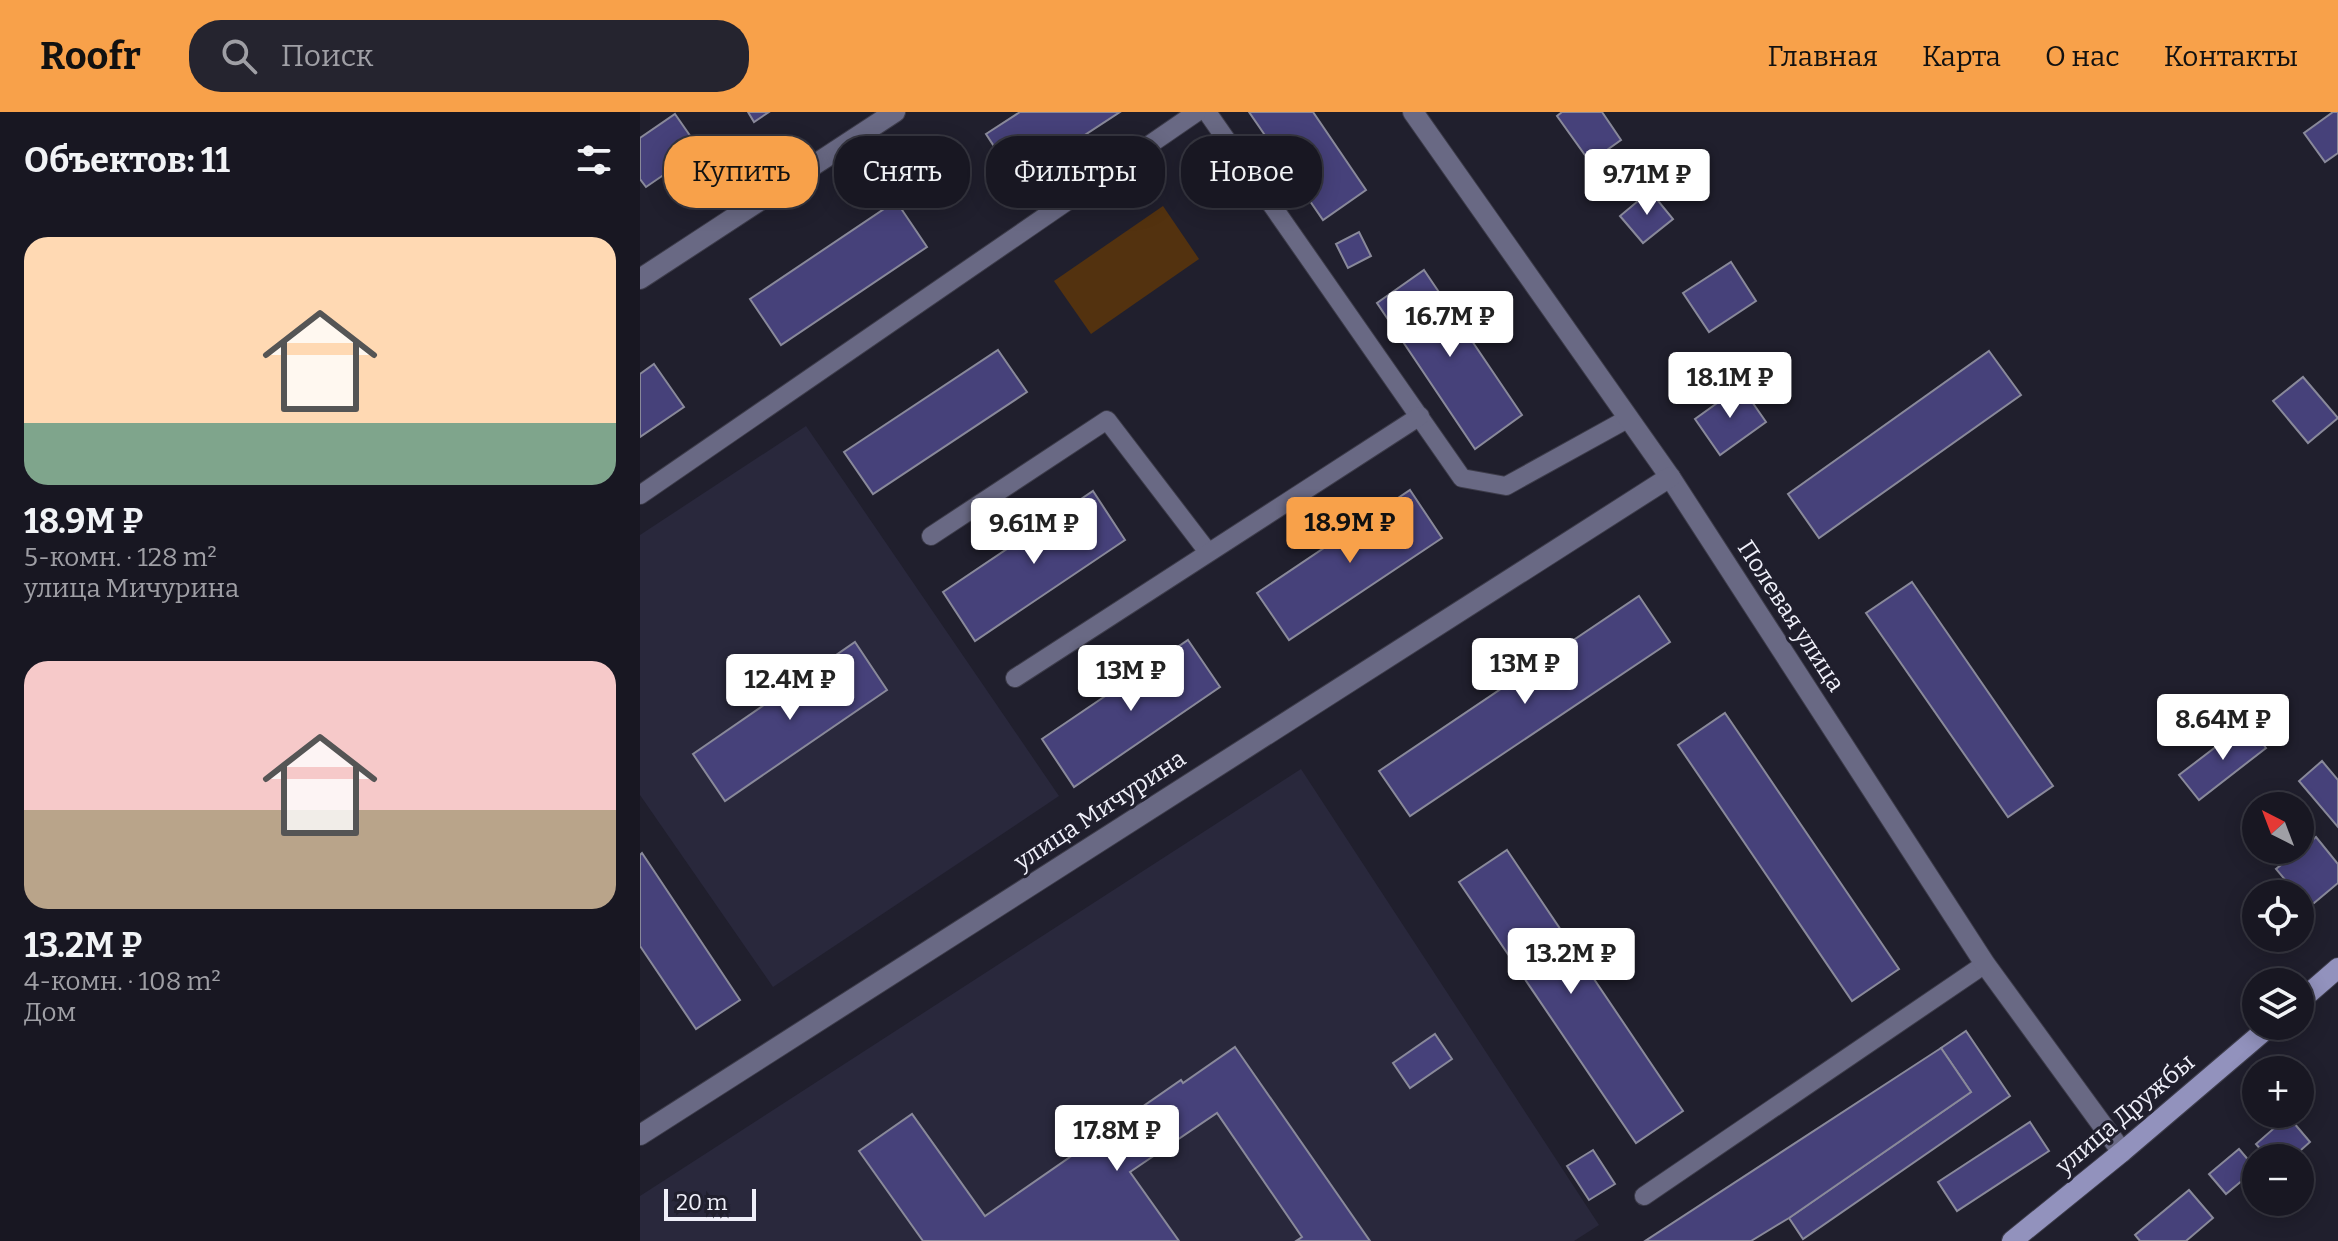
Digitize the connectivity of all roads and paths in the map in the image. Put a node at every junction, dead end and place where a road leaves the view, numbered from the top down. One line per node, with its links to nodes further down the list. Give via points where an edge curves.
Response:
1 (895, 112): 5 (street)
2 (1197, 112): 9 (lane)
3 (1207, 112): 6 (lane)
4 (1413, 112): 7 (street, Полевая улица)
5 (640, 279)
6 (1420, 416): 7 (lane, via 1462,478 1506,486); 11 (lane)
7 (1629, 418): 8 (street, Полевая улица)
8 (1670, 477): 13 (street, Полевая улица); 17 (street, улица Мичурина)
9 (640, 495)
10 (931, 536): 11 (lane, via 1107,420)
11 (1208, 552): 12 (lane)
12 (1015, 678)
13 (1985, 964): 18 (street, Полевая улица); 19 (lane)
14 (2338, 968): 15 (main road)
15 (2314, 989)
16 (2254, 1040): 18 (main road, улица Дружбы)
17 (640, 1135)
18 (2122, 1152): 20 (main road, улица Дружбы)
19 (1644, 1196)
20 (2012, 1241)

